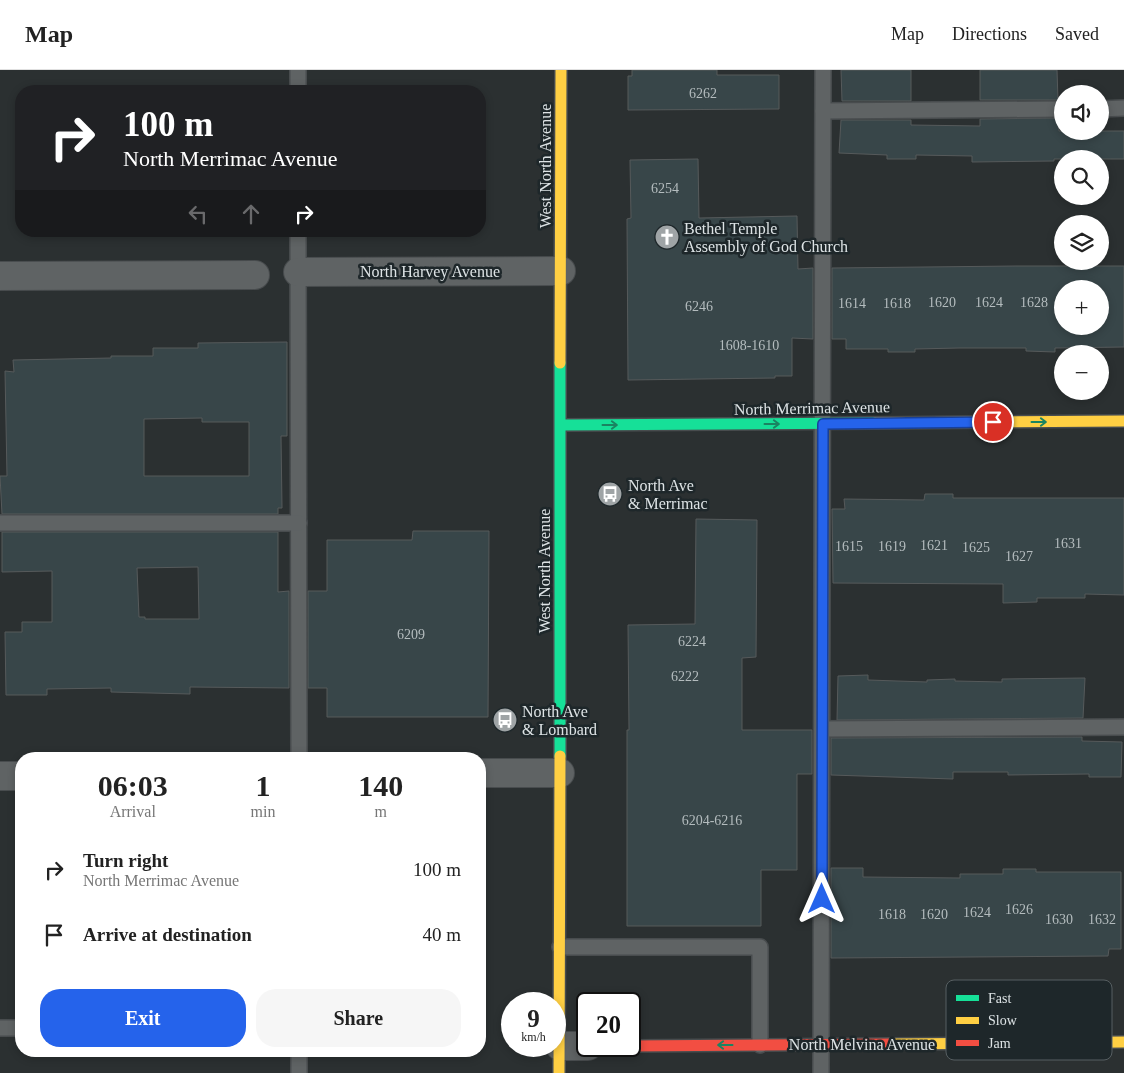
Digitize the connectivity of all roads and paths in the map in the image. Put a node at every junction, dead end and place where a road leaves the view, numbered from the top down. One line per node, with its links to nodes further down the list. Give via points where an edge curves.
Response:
1 (298, 70): 4 (lane)
2 (561, 70): 10 (street, West North Avenue)
3 (823, 70): 8 (lane)
4 (298, 85)
5 (1124, 108): 7 (lane)
6 (1054, 109): 8 (lane)
7 (1109, 109)
8 (823, 111): 15 (lane)
9 (298, 237): 11 (lane)
10 (561, 271): 11 (street, North Harvey Avenue); 16 (street, West North Avenue)
11 (298, 272): 17 (lane)
12 (255, 275): 13 (street)
13 (0, 276)
14 (1124, 421): 15 (street, North Merrimac Avenue, one-way to 14)
15 (823, 424): 16 (street, North Merrimac Avenue, one-way to 15); 20 (lane)
16 (561, 425): 23 (street, West North Avenue)
17 (298, 522): 18 (lane); 21 (lane)
18 (0, 523)
19 (1124, 727): 20 (lane)
20 (822, 729): 32 (lane)
21 (299, 752)
22 (486, 773): 23 (street)
23 (560, 773): 26 (street, West North Avenue)
24 (0, 776): 25 (street)
25 (15, 776)
26 (560, 947): 27 (street, West North Avenue); 31 (lane, via 760,947)
27 (560, 992)
28 (0, 1028): 29 (lane)
29 (15, 1028)
30 (946, 1043): 32 (street, North Melvina Avenue)
31 (760, 1044): 32 (street, North Melvina Avenue); 33 (street, North Melvina Avenue, one-way to 33)
32 (821, 1044): 38 (lane)
33 (641, 1046)
34 (299, 1057): 36 (lane)
35 (560, 1057): 37 (street, West North Avenue)
36 (299, 1073)
37 (559, 1073)
38 (821, 1073)

